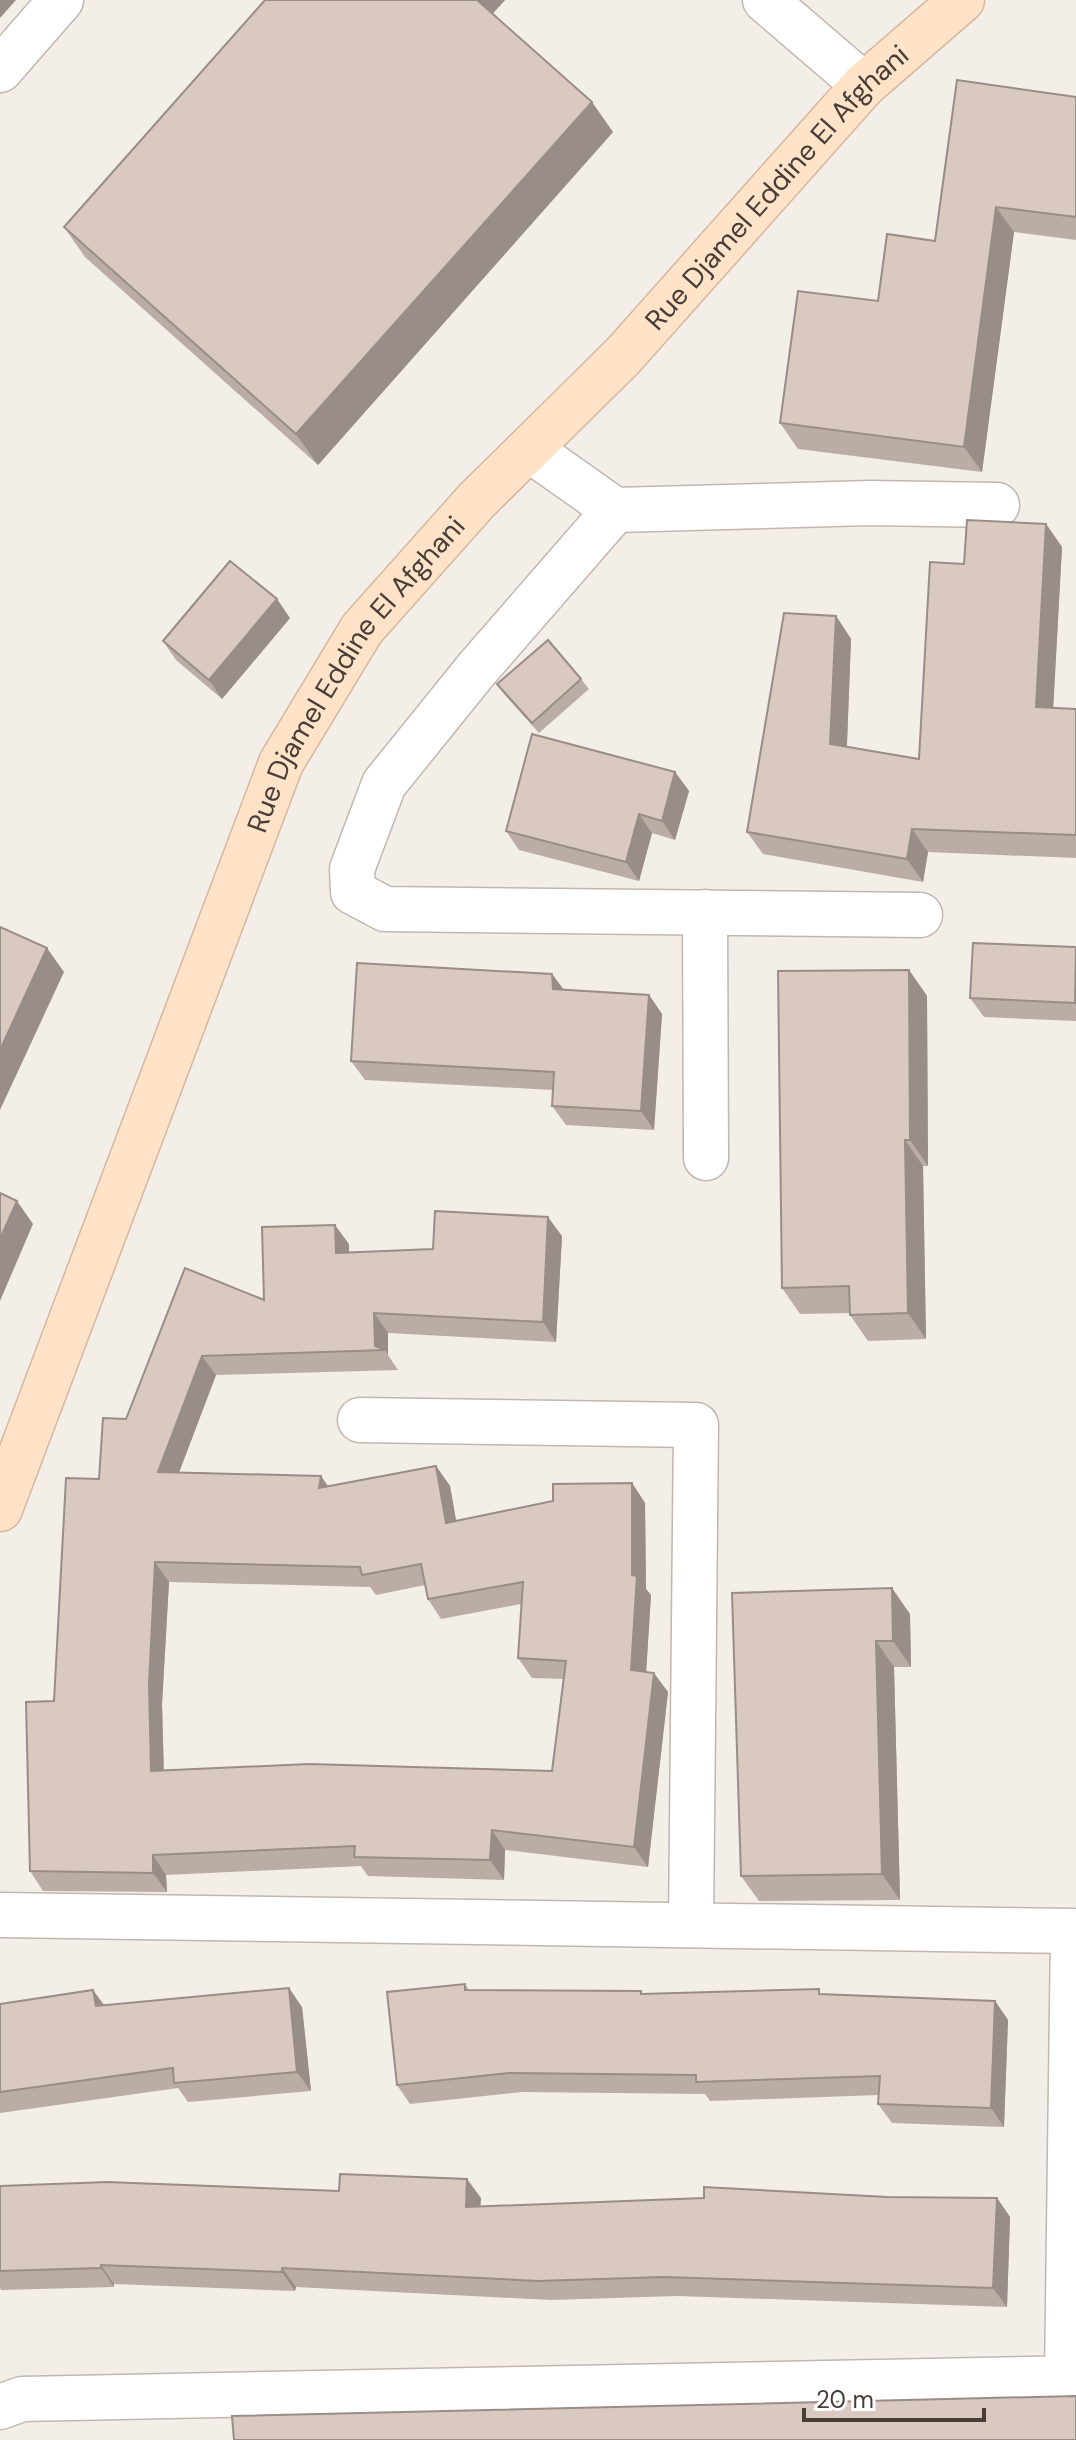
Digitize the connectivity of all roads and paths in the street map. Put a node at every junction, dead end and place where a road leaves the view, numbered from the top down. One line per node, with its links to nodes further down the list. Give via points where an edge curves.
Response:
1 (61, 0): 5 (street)
2 (765, 0): 4 (street)
3 (962, 0): 6 (main road, Rue Djamel Eddine El Afghani)
4 (792, 15): 6 (street)
5 (0, 70)
6 (864, 85): 7 (main road, Rue Djamel Eddine El Afghani, via 623,356)
7 (530, 450): 9 (street); 14 (main road, Rue Djamel Eddine El Afghani, via 476,501 362,629 281,763)
8 (997, 505): 9 (street)
9 (615, 510): 10 (street, via 384,784 352,869 353,892 385,909)
10 (705, 912): 11 (street); 12 (street)
11 (920, 915)
12 (706, 1158)
13 (360, 1420): 16 (street, via 696,1425)
14 (0, 1509)
15 (0, 1915): 16 (street)
16 (691, 1925): 17 (street, via 1073,1931)
17 (1071, 2378): 18 (street, via 22,2399)
18 (0, 2407)

